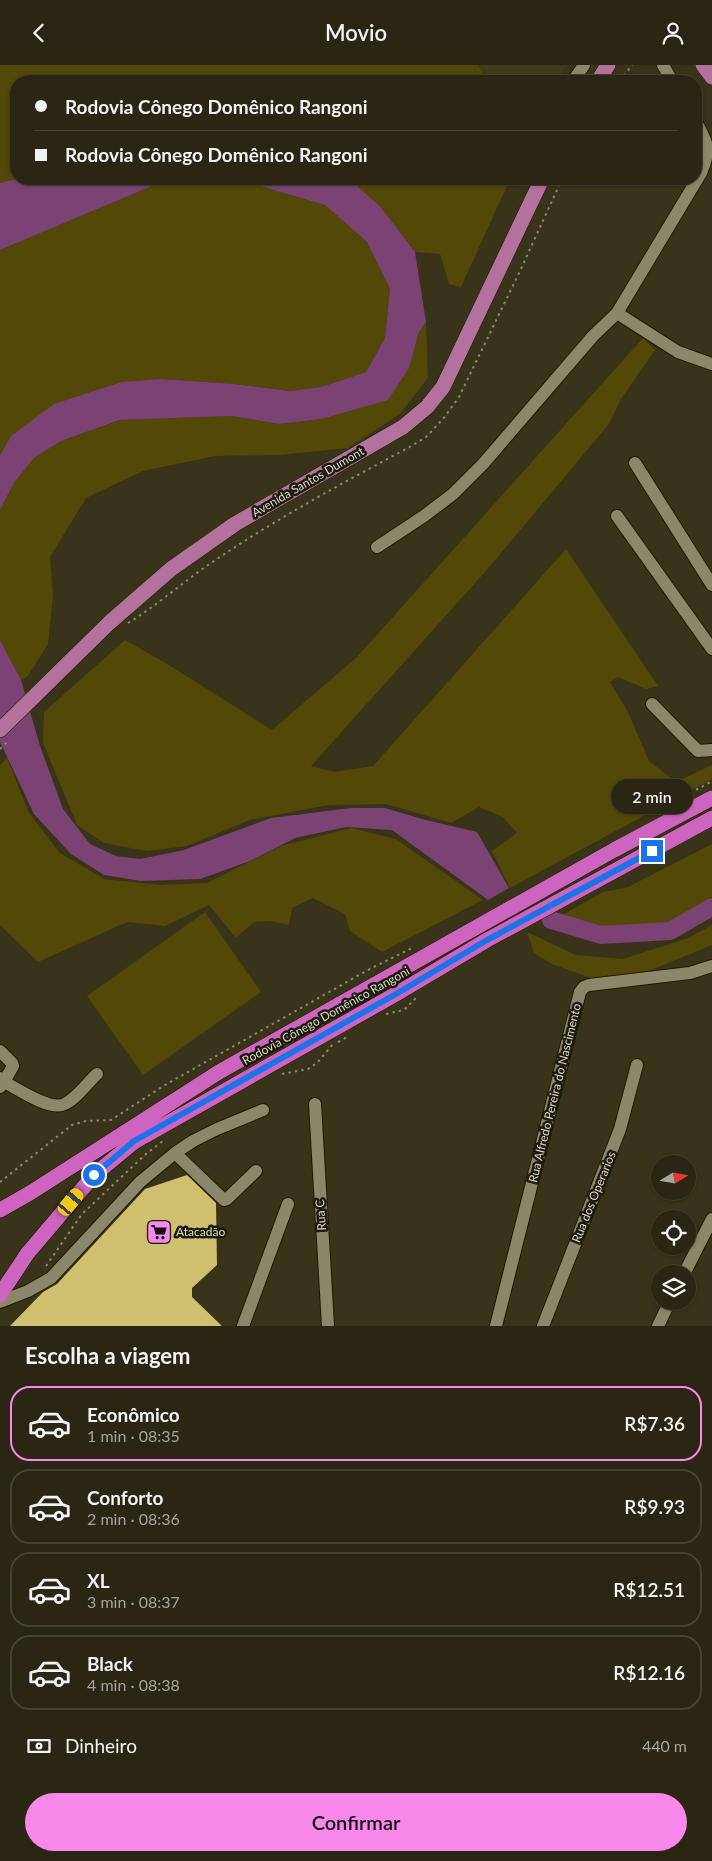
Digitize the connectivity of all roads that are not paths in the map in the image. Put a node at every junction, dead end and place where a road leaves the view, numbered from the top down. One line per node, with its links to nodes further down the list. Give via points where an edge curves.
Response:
1 (702, 65): 4 (main road)
2 (710, 65): 3 (street)
3 (712, 69)
4 (712, 77)
5 (702, 134): 6 (street, via 708,145)
6 (702, 171)
7 (539, 185): 17 (main road, Avenida Santos Dumont, via 443,387 427,407 403,427 235,524 171,569 109,623)
8 (694, 185): 9 (street)
9 (618, 313): 10 (street, via 678,352); 13 (street, via 593,336 453,494)
10 (712, 364)
11 (635, 463): 14 (street)
12 (617, 516): 15 (street)
13 (377, 547)
14 (712, 585)
15 (712, 649)
16 (652, 704): 18 (street, via 698,751)
17 (0, 730)
18 (712, 750)
19 (712, 798): 31 (highway, Rodovia Cônego Domênico Rangoni, via 218,1072)
20 (712, 818): 34 (highway, Rodovia Cônego Domênico Rangoni, via 487,940 134,1141 94,1175 27,1255)
21 (712, 966): 39 (street, Rua Alfredo Pereira do Nascimento, via 690,973 589,985 580,992)
22 (0, 1051): 25 (street, via 13,1066)
23 (637, 1065): 40 (street, Rua dos Operarios, via 620,1129)
24 (97, 1074): 25 (street, via 62,1105 51,1105)
25 (1, 1082)
26 (315, 1104): 38 (street, Rua C)
27 (263, 1110): 28 (street, via 217,1129)
28 (175, 1153): 29 (street, via 224,1200); 35 (street, via 140,1182 51,1278)
29 (256, 1171)
30 (288, 1204): 37 (street)
31 (0, 1210)
32 (712, 1219): 33 (street)
33 (689, 1265)
34 (0, 1295)
35 (0, 1303)
36 (666, 1310): 41 (street)
37 (242, 1326)
38 (328, 1326)
39 (496, 1326)
40 (543, 1326)
41 (658, 1326)

